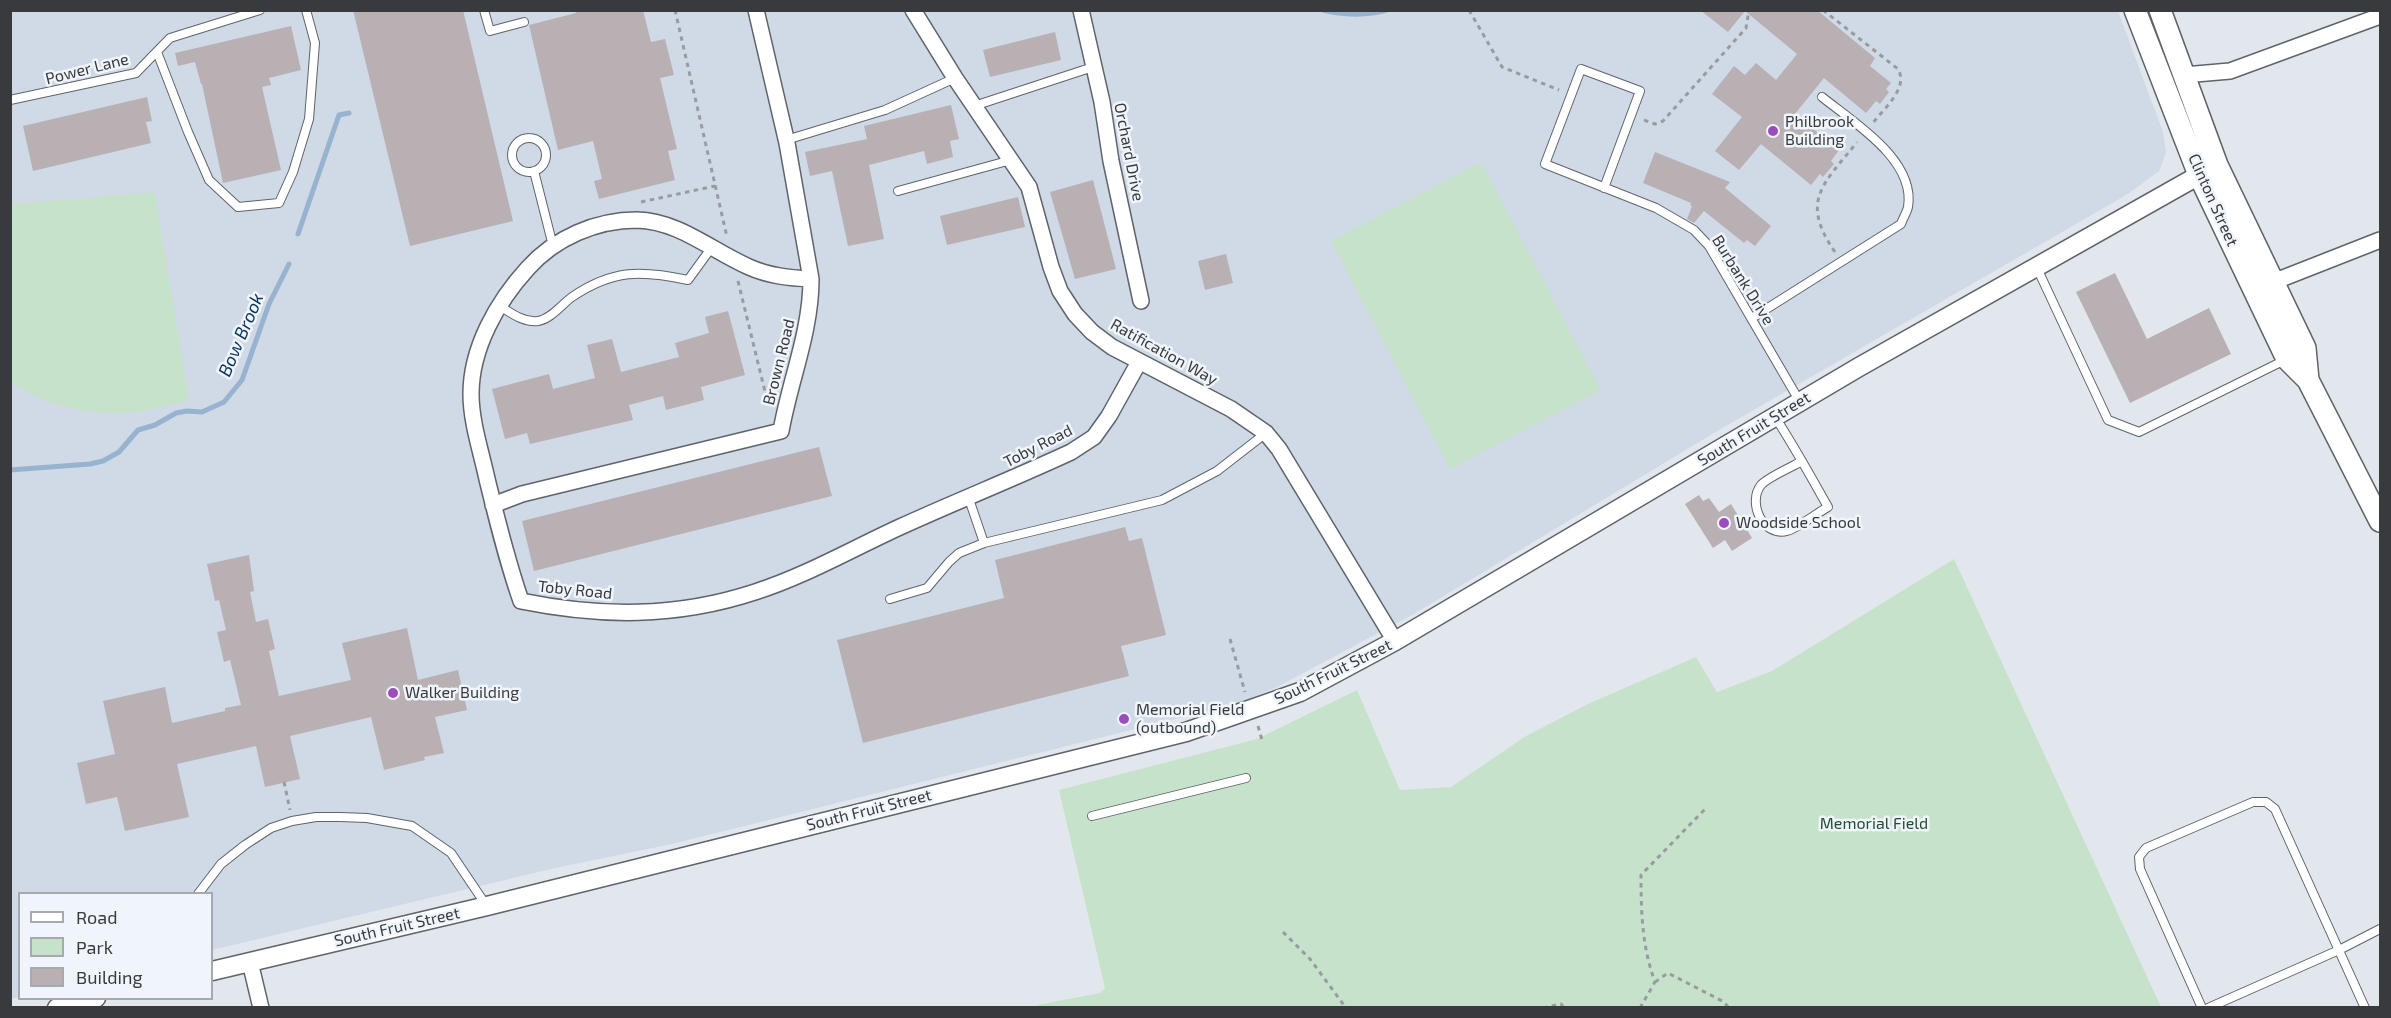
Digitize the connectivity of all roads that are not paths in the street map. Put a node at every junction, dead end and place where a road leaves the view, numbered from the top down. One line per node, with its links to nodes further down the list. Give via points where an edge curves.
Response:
1 (261, 10): 11 (lane, Power Lane, via 170,38)
2 (306, 10): 11 (lane, via 315,43 309,119 279,203 238,207 209,180)
3 (484, 10): 10 (lane, via 490,31)
4 (756, 10): 18 (street, Brown Road)
5 (913, 10): 14 (street, Ratification Way)
6 (1081, 10): 12 (street, Orchard Drive)
7 (2135, 10): 20 (main road, Clinton Street)
8 (2160, 10): 13 (main road, Clinton Street)
9 (2380, 16): 13 (street, via 2230,71)
10 (524, 22)
11 (157, 52): 16 (lane, Power Lane, via 136,73)
12 (1094, 67): 17 (lane); 30 (street, Orchard Drive)
13 (2184, 75): 20 (main road, Clinton Street)
14 (956, 78): 17 (street, Ratification Way); 18 (lane, via 885,110)
15 (1822, 97): 32 (lane, via 1874,139 1895,162 1906,180 1908,209 1900,224)
16 (10, 100)
17 (974, 106): 19 (street, Ratification Way)
18 (786, 140): 28 (street, Brown Road)
19 (1012, 160): 23 (lane); 34 (street, Ratification Way, via 1029,187 1060,291 1092,332)
20 (2208, 170): 27 (street, South Fruit Street); 29 (main road, Clinton Street); 33 (main road, Clinton Street)
21 (534, 171): 21 (lane, via 543,164 546,153 541,143 525,139 516,145 513,160 519,168); 25 (lane)
22 (1604, 188): 22 (lane, Burbank Drive, via 1545,164 1581,69 1640,91); 32 (lane, Burbank Drive, via 1656,208 1694,230 1709,246)
23 (898, 191)
24 (2380, 240): 29 (street)
25 (553, 246): 26 (street, Toby Road, via 593,227 637,220 668,226); 31 (street, Toby Road, via 521,276)
26 (712, 247): 28 (street, Toby Road, via 750,268 782,277); 31 (lane, via 688,280 653,272 627,274 599,282 538,321 519,318)
27 (2036, 267): 33 (lane, via 2108,420 2139,432); 36 (street, South Fruit Street)
28 (811, 279): 41 (street, Brown Road, via 806,334 792,376 781,431 522,494)
29 (2273, 282): 35 (main road, Clinton Street, via 2305,348)
30 (1141, 301)
31 (500, 306): 41 (street, Toby Road, via 478,351 471,395)
32 (1752, 318): 36 (lane, Burbank Drive)
33 (2286, 358): 35 (main road, Clinton Street)
34 (1139, 362): 38 (street, Ratification Way, via 1231,409); 40 (street, Toby Road, via 1094,437 1071,452)
35 (2308, 380): 42 (main road, Clinton Street)
36 (1800, 402): 37 (street, South Fruit Street)
37 (1775, 416): 39 (lane); 45 (street, South Fruit Street)
38 (1266, 434): 43 (lane, via 1217,471 1162,500); 45 (street, Ratification Way, via 1279,449)
39 (1802, 461): 39 (lane, via 1761,485 1755,500 1765,525 1776,531 1787,531 1828,507)
40 (969, 499): 41 (street, Toby Road, via 755,592 681,609 605,613 520,601); 43 (lane)
41 (493, 505)
42 (2380, 521)
43 (984, 543): 44 (lane, via 959,553 927,588)
44 (890, 599)
45 (1395, 641): 49 (street, South Fruit Street, via 1300,692 1186,732)
46 (1246, 778): 47 (lane)
47 (1092, 816)
48 (200, 892): 49 (lane, via 221,864 244,844 272,828 300,819 367,818 412,826 451,853)
49 (487, 906): 52 (street, South Fruit Street)
50 (2380, 929): 51 (lane)
51 (2339, 950): 57 (lane, via 2275,809 2266,802 2253,802 2146,848 2139,857 2140,869); 58 (lane); 59 (lane)
52 (250, 962): 53 (street, South Fruit Street); 56 (street)
53 (213, 971)
54 (92, 1000): 55 (street)
55 (57, 1008)
56 (261, 1008)
57 (2202, 1008)
58 (2208, 1008)
59 (2365, 1008)

